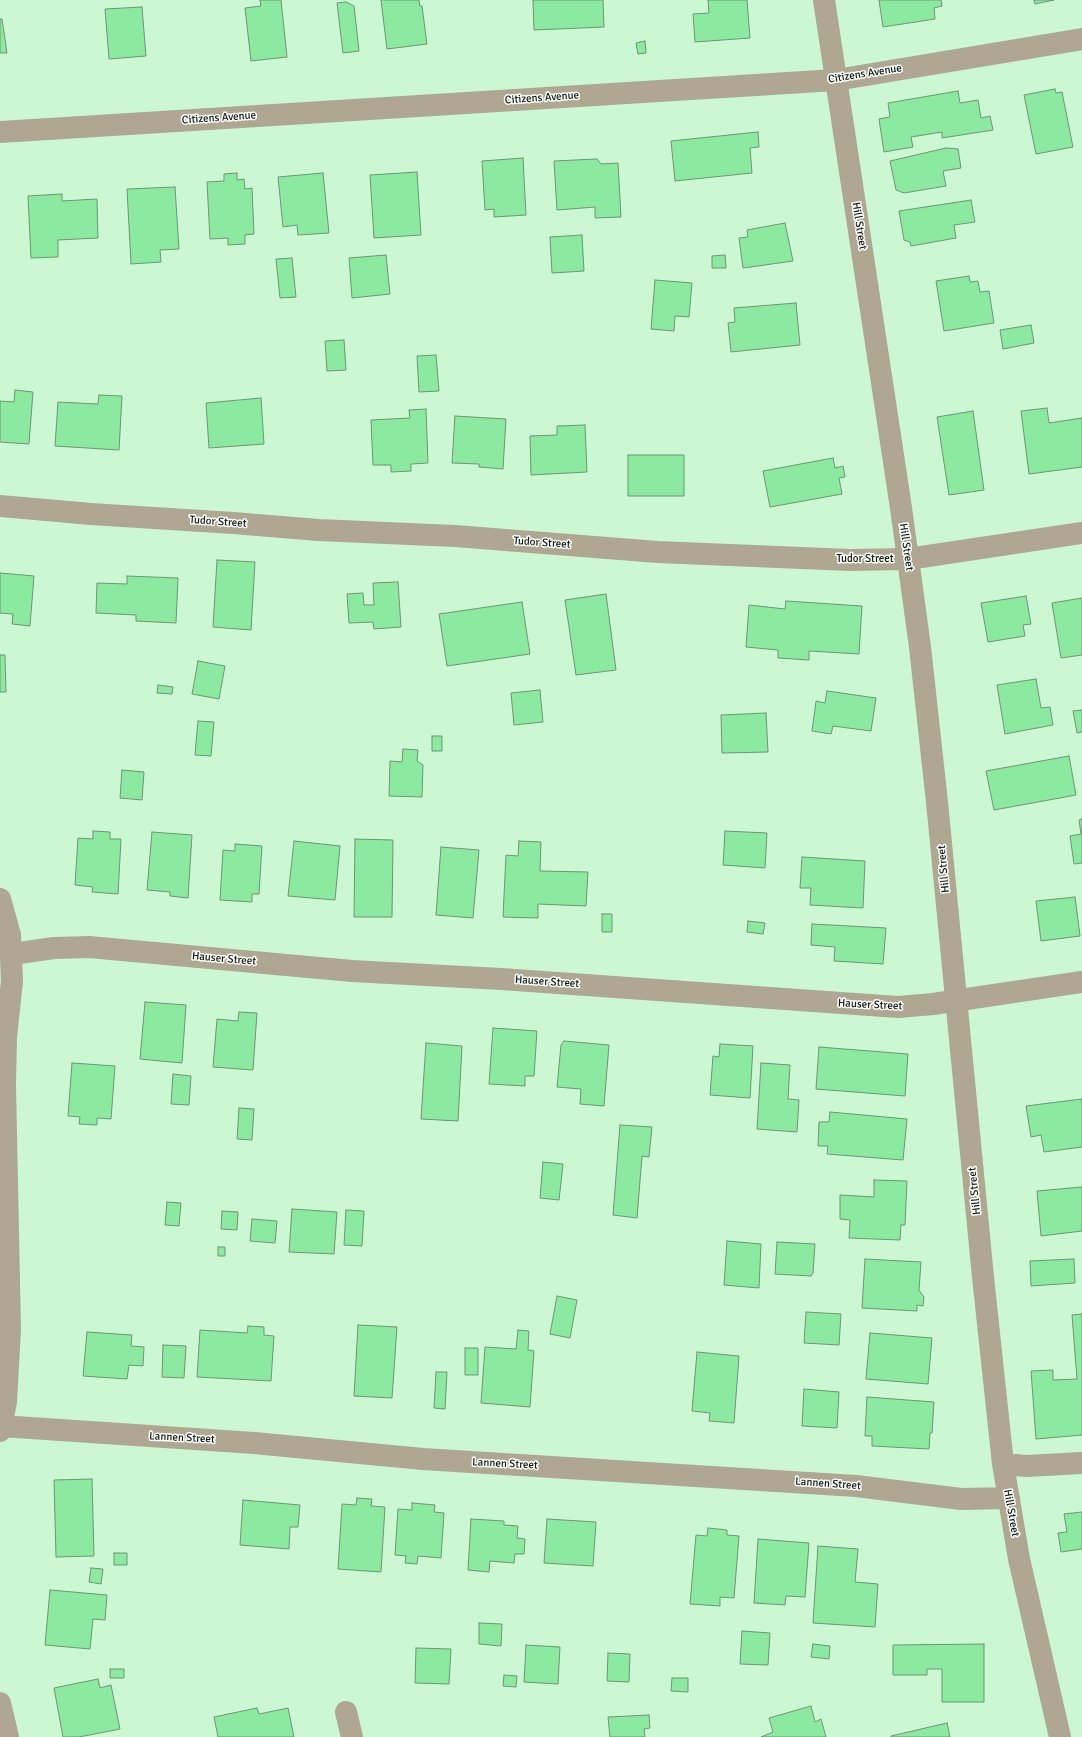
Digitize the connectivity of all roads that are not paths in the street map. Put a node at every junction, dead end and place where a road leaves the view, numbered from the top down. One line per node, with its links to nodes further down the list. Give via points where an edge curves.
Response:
1 (824, 0): 3 (street, Hill Street)
2 (1082, 39): 3 (street, Citizens Avenue)
3 (836, 80): 4 (street, Citizens Avenue); 7 (street, Hill Street)
4 (0, 132)
5 (0, 506): 7 (street, Tudor Street, via 658,552 850,560)
6 (1082, 534): 7 (street, Tudor Street)
7 (908, 559): 11 (street, Hill Street, via 937,802)
8 (0, 899): 9 (street, via 10,935)
9 (12, 954): 11 (street, Hauser Street, via 54,948 89,947 352,972 883,1006 915,1006); 12 (street, via 4,1085 10,1330 7,1388)
10 (1082, 982): 11 (street, Hauser Street)
11 (956, 1001): 14 (street, Hill Street)
12 (1, 1428): 15 (street, Lannen Street, via 254,1442 423,1459 856,1486 961,1499)
13 (1082, 1463): 14 (street, via 1028,1466)
14 (1003, 1464): 15 (street, Hill Street)
15 (1008, 1498): 20 (street, Hill Street, via 1029,1606)
16 (0, 1703): 18 (street)
17 (346, 1712): 19 (street)
18 (8, 1737)
19 (352, 1737)
20 (1060, 1737)

